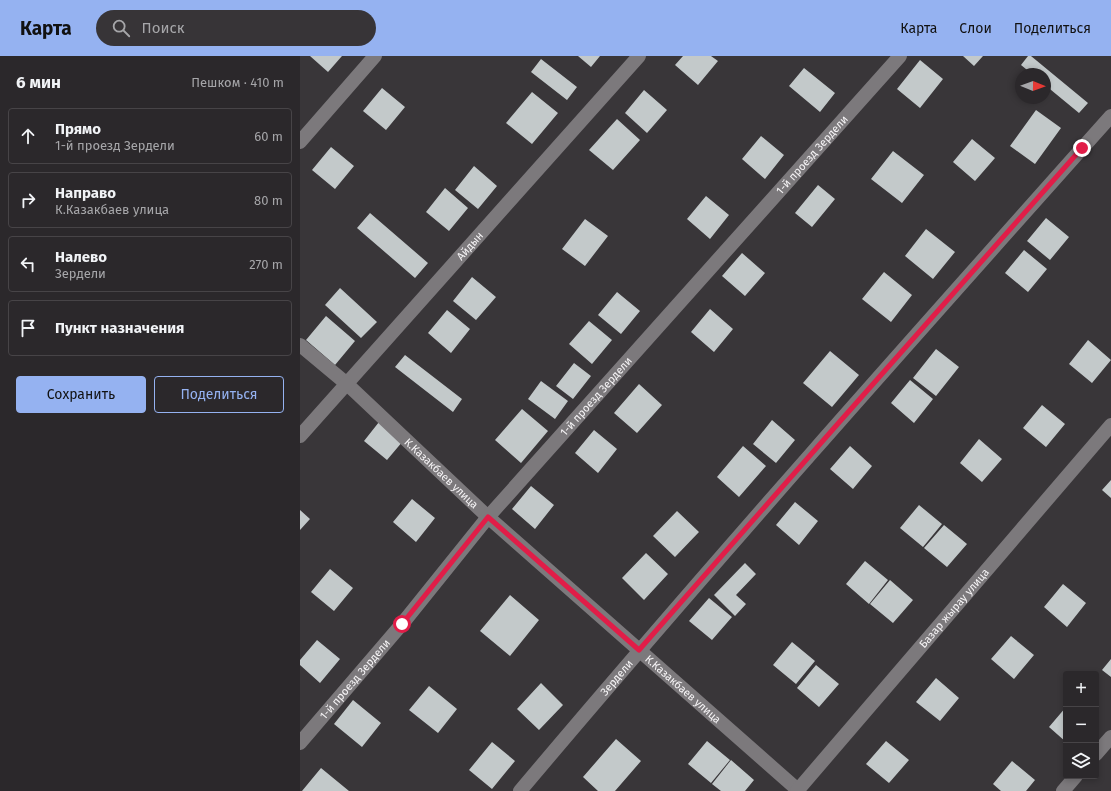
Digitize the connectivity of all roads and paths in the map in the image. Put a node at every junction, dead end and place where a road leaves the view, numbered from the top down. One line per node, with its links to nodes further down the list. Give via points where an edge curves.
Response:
1 (375, 56): 5 (street)
2 (639, 56): 7 (street, Айдын)
3 (900, 56): 10 (street, 1-й проезд Зердели)
4 (1111, 116): 11 (street, Зердели)
5 (300, 142)
6 (300, 345): 7 (street, К.Казакбаев улица)
7 (347, 384): 9 (street, Айдын); 10 (street, К.Казакбаев улица)
8 (1111, 425): 17 (street, Базар жырау улица)
9 (300, 436)
10 (488, 517): 11 (street, К.Казакбаев улица); 13 (street, 1-й проезд Зердели, via 402,624)
11 (639, 650): 16 (street, Зердели); 17 (street, К.Казакбаев улица)
12 (1111, 737): 14 (street)
13 (300, 743)
14 (1099, 751)
15 (1073, 779): 18 (street)
16 (520, 791)
17 (798, 791)
18 (1063, 791)

